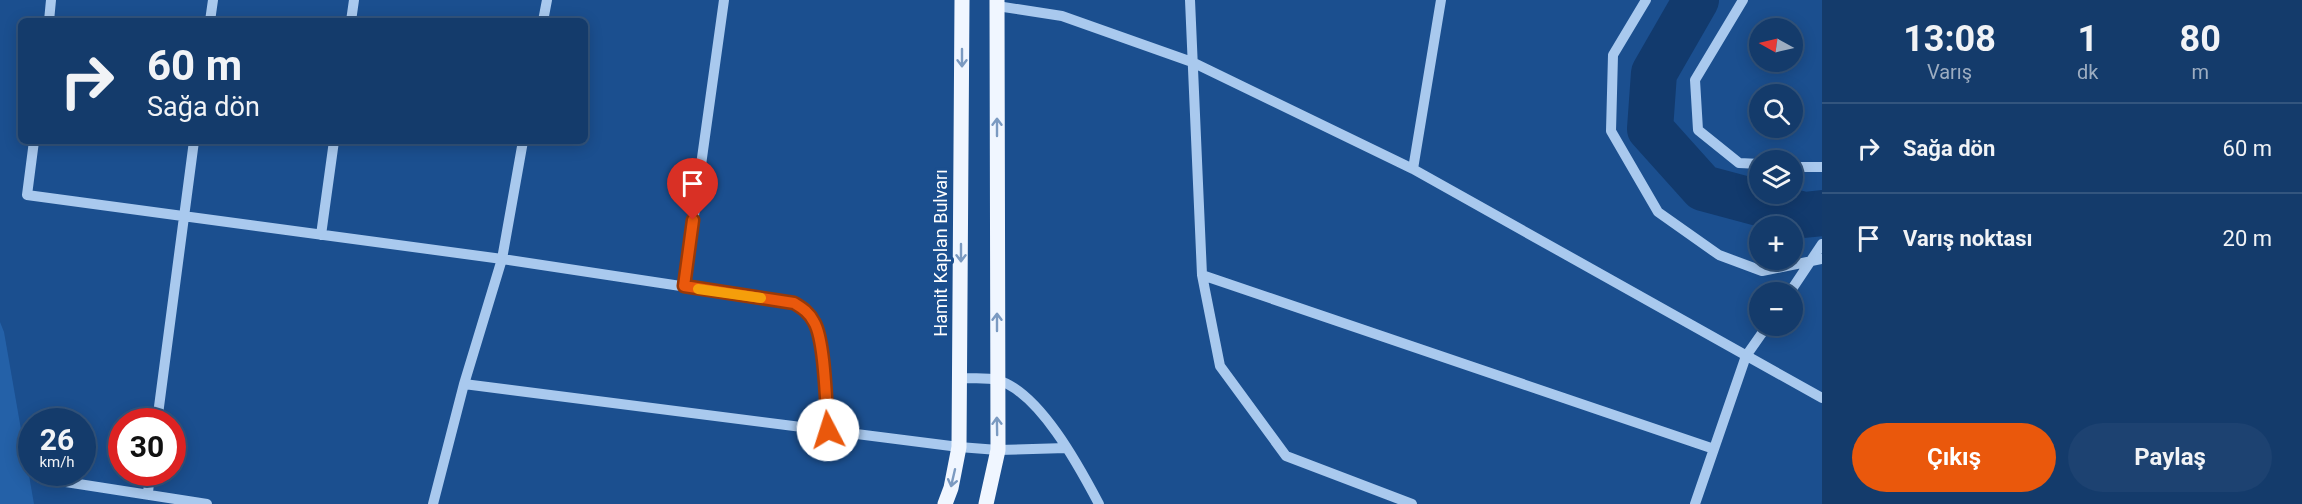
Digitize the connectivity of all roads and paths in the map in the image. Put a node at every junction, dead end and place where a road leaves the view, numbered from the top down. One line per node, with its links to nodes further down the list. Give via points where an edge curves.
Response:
1 (51, 0): 12 (street)
2 (213, 0): 13 (street)
3 (354, 0): 14 (street)
4 (547, 0): 15 (street)
5 (724, 0): 32 (street)
6 (962, 0): 35 (main road, Hamit Kaplan Bulvarı, one-way to 35)
7 (1190, 0): 16 (street)
8 (1441, 0): 24 (street)
9 (1646, 0): 29 (street, via 1613,55 1611,131 1658,212 1719,255 1762,271)
10 (1743, 0): 21 (street, via 1695,80 1698,130 1739,163)
11 (997, 3): 16 (street, via 1062,16); 36 (main road, one-way to 11)
12 (49, 18)
13 (210, 18)
14 (351, 18)
15 (544, 18)
16 (1192, 62): 24 (street); 30 (street)
17 (34, 144): 25 (street, via 27,195)
18 (194, 144): 25 (street)
19 (334, 144): 26 (street)
20 (522, 144): 28 (street)
21 (1749, 163)
22 (1803, 167): 23 (street)
23 (1822, 167)
24 (1413, 169): 34 (street)
25 (184, 216): 26 (street); 39 (street)
26 (321, 235): 28 (street)
27 (1822, 244): 29 (street)
28 (502, 259): 32 (street); 37 (street)
29 (1816, 260): 31 (street)
30 (1202, 275): 43 (street); 53 (street, via 1220,366 1286,456)
31 (1798, 282)
32 (684, 286): 40 (street, via 794,303 808,312 821,344)
33 (1760, 336): 34 (street)
34 (1746, 356): 38 (street); 43 (street)
35 (960, 378): 36 (street); 41 (main road, Hamit Kaplan Bulvarı)
36 (997, 380): 42 (street, via 1014,387 1035,406); 44 (main road, one-way to 36)
37 (464, 384): 40 (street); 49 (street)
38 (1822, 398)
39 (159, 408)
40 (828, 430): 41 (street)
41 (959, 447): 44 (street); 50 (main road, Hamit Kaplan Bulvarı, one-way to 50)
42 (1066, 448): 44 (street); 52 (street)
43 (1714, 449): 54 (street)
44 (998, 450): 51 (main road)
45 (96, 486): 47 (street)
46 (149, 486): 47 (street)
47 (148, 493): 48 (street)
48 (207, 504)
49 (433, 504)
50 (945, 504)
51 (986, 504)
52 (1099, 504)
53 (1412, 504)
54 (1695, 504)

